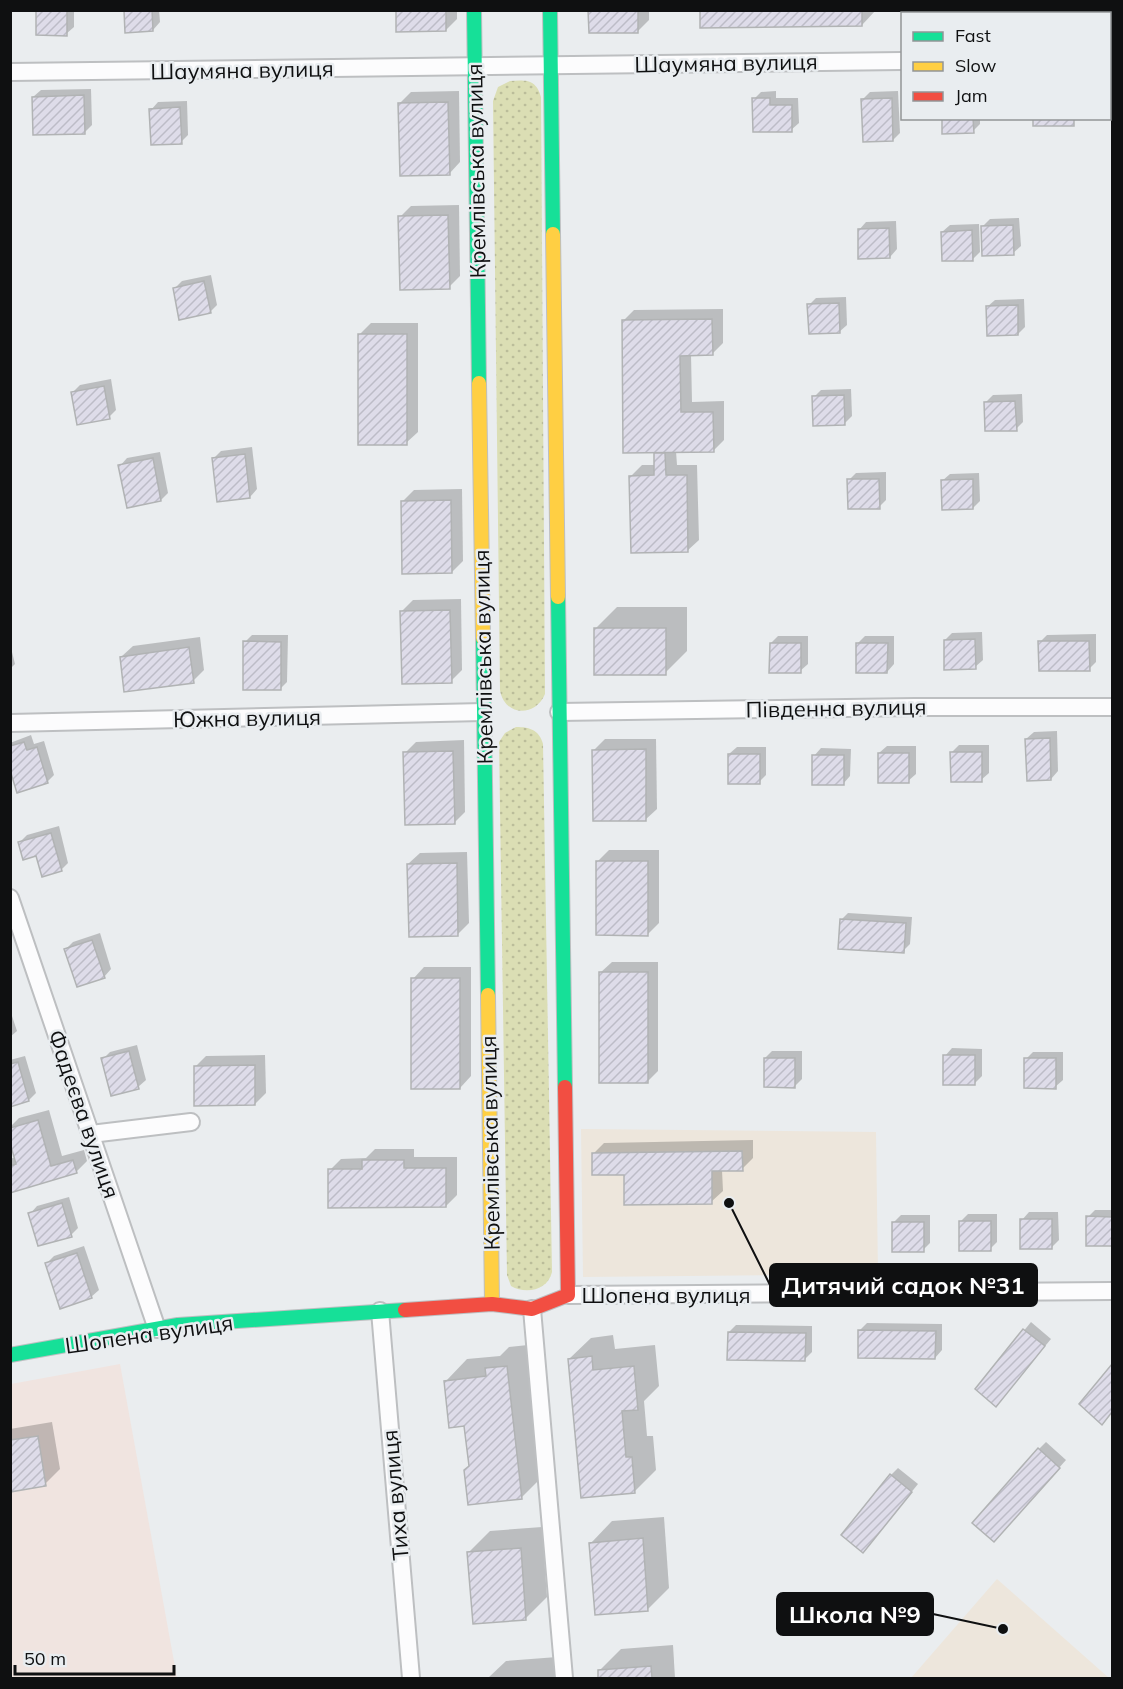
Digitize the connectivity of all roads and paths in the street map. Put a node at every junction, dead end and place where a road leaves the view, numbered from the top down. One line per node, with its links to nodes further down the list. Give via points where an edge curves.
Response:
1 (474, 10): 5 (street, Кремлівська вулиця)
2 (550, 10): 4 (street)
3 (901, 61): 4 (street, Шаумяна вулиця)
4 (550, 66): 5 (street, Шаумяна вулиця); 9 (street)
5 (474, 67): 6 (street, Шаумяна вулиця); 8 (street, Кремлівська вулиця)
6 (10, 72)
7 (1113, 707): 9 (street, Південна вулиця)
8 (483, 712): 10 (street, Южна вулиця); 16 (street, Кремлівська вулиця)
9 (559, 712): 15 (street)
10 (10, 723)
11 (10, 898): 13 (street, Фадеєва вулиця)
12 (191, 1122): 13 (street)
13 (91, 1134): 19 (street, Фадеєва вулиця)
14 (1113, 1291): 15 (street, Шопена вулиця)
15 (568, 1295): 17 (street, Шопена вулиця)
16 (492, 1304): 17 (street, Шопена вулиця); 18 (street, Шопена вулиця)
17 (532, 1309): 22 (street)
18 (380, 1311): 19 (street, Шопена вулиця); 21 (street, Тиха вулиця)
19 (157, 1329): 20 (street, Шопена вулиця)
20 (10, 1354)
21 (411, 1678)
22 (564, 1678)

